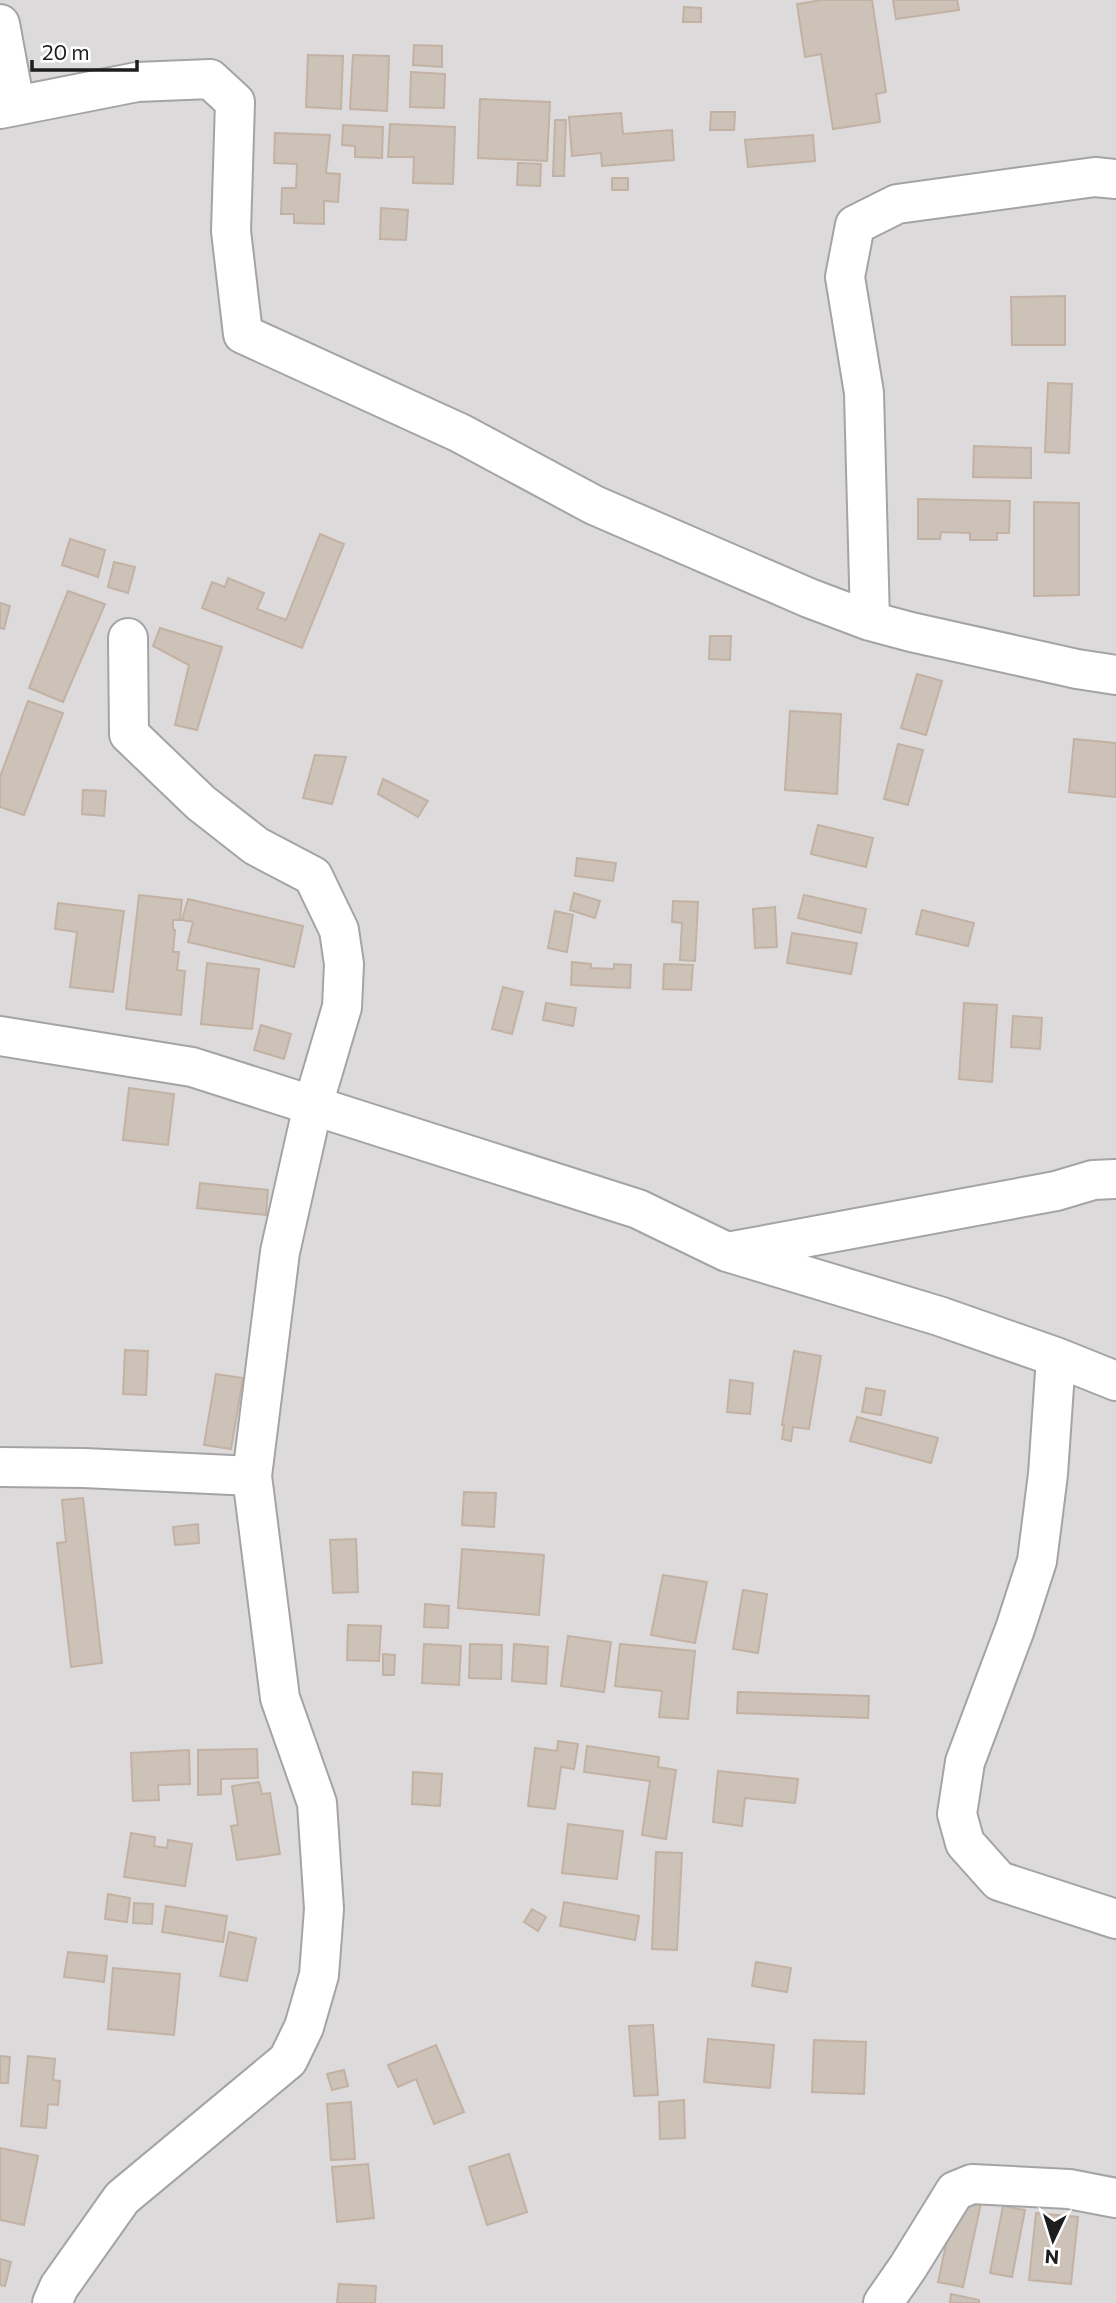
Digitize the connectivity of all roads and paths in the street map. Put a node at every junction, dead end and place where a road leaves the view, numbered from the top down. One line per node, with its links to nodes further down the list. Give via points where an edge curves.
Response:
1 (0, 24): 2 (street)
2 (7, 107): 4 (street, via 136,82 210,79 235,102 231,231 243,334 460,433 594,505)
3 (1116, 179): 4 (street, via 1095,177 897,204 855,225 845,277 864,393)
4 (870, 621): 6 (street)
5 (128, 638): 8 (street, via 129,734 201,803 256,846 313,876 339,930 344,964 342,1007)
6 (1116, 675)
7 (0, 1036): 8 (street, via 192,1067)
8 (313, 1105): 10 (street, via 638,1209); 14 (street, via 279,1252)
9 (1116, 1179): 10 (street)
10 (727, 1252): 11 (street)
11 (1056, 1357): 12 (street); 15 (street, via 1037,1561 965,1762 957,1814 965,1843 999,1881)
12 (1116, 1381)
13 (0, 1467): 14 (street)
14 (252, 1476): 17 (street, via 280,1698 317,1803 324,1909 319,1975 304,2027 288,2060 122,2198)
15 (1116, 1919)
16 (1116, 2198): 18 (street, via 1069,2189 972,2184 955,2191)
17 (52, 2303)
18 (883, 2303)

